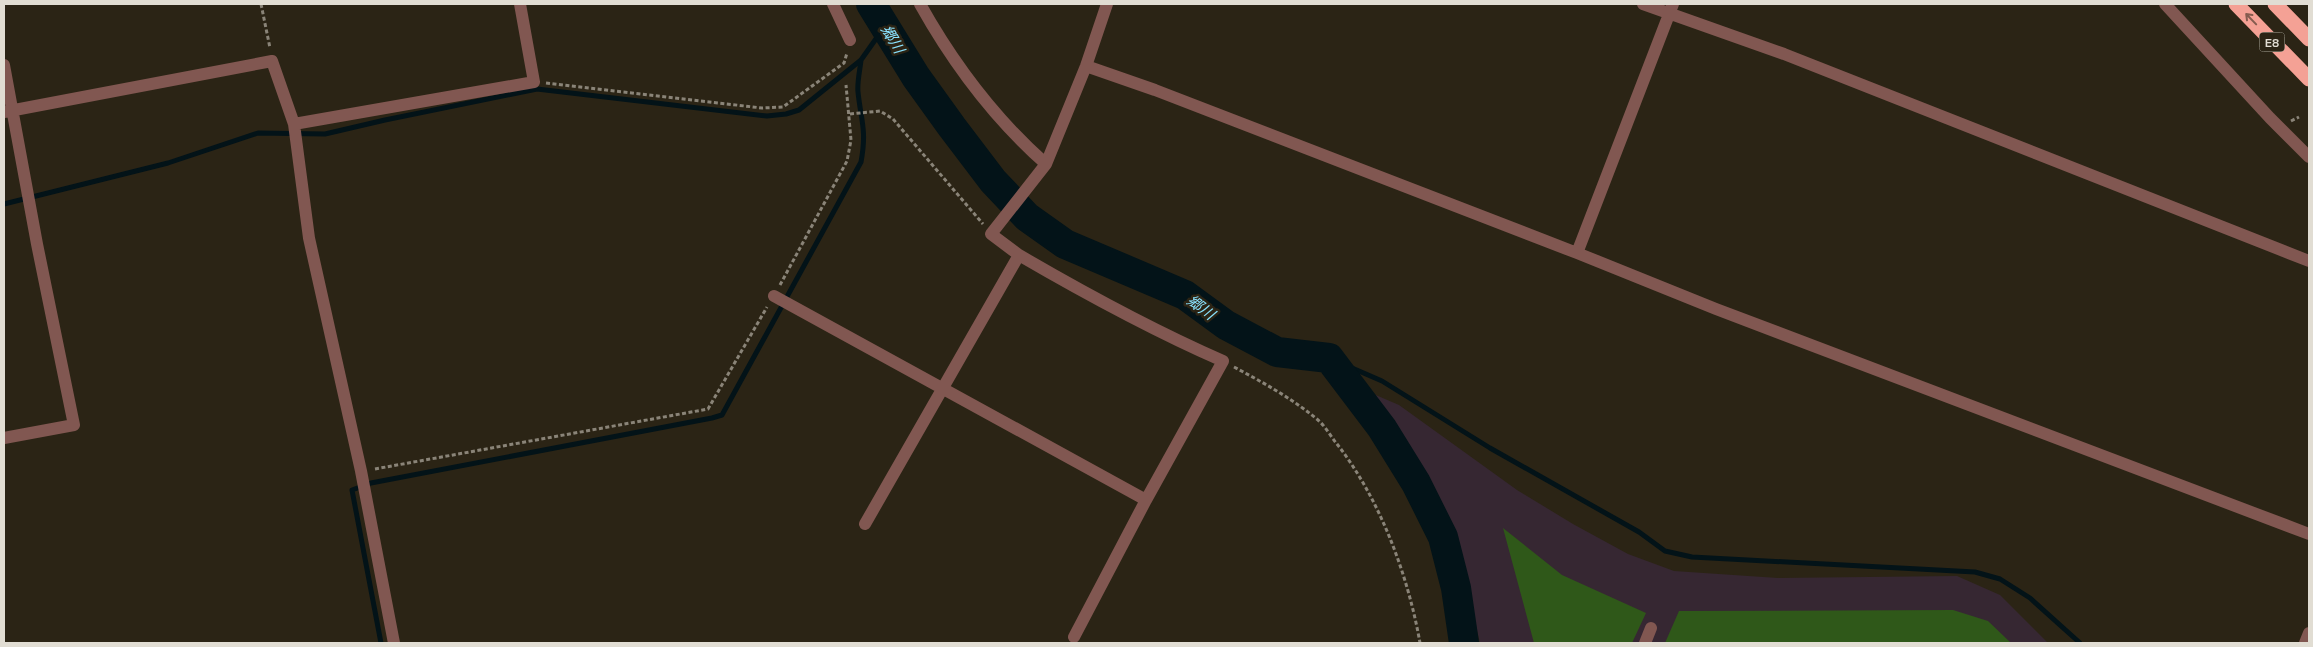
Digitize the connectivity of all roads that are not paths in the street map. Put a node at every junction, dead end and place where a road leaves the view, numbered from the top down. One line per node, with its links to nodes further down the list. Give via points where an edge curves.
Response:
1 (520, 4): 16 (street, via 534,82)
2 (833, 4): 11 (street)
3 (920, 4): 18 (street, via 975,88 1017,139)
4 (1107, 4): 13 (street)
5 (1644, 4): 9 (street)
6 (2165, 4): 17 (street)
7 (2236, 4): 14 (highway, E8, one-way to 7)
8 (2275, 4): 10 (highway, E8)
9 (1671, 9): 19 (street); 21 (street)
10 (2309, 39)
11 (850, 40)
12 (4, 65): 15 (street)
13 (1086, 66): 18 (street); 19 (street)
14 (2309, 80)
15 (8, 111): 16 (street, via 272,60); 24 (street, via 74,425)
16 (294, 124): 31 (street, via 309,238 361,471)
17 (2309, 156)
18 (1046, 164): 20 (street, via 991,234)
19 (1577, 253): 27 (street)
20 (1019, 255): 23 (street); 25 (street, via 1102,304 1223,361)
21 (2309, 261)
22 (774, 296): 23 (street)
23 (943, 390): 25 (street); 26 (street)
24 (4, 438)
25 (1146, 500): 30 (street)
26 (865, 524)
27 (2309, 534)
28 (1651, 628): 32 (street)
29 (2309, 634): 33 (street)
30 (1074, 637)
31 (394, 643)
32 (1645, 643)
33 (2305, 643)

